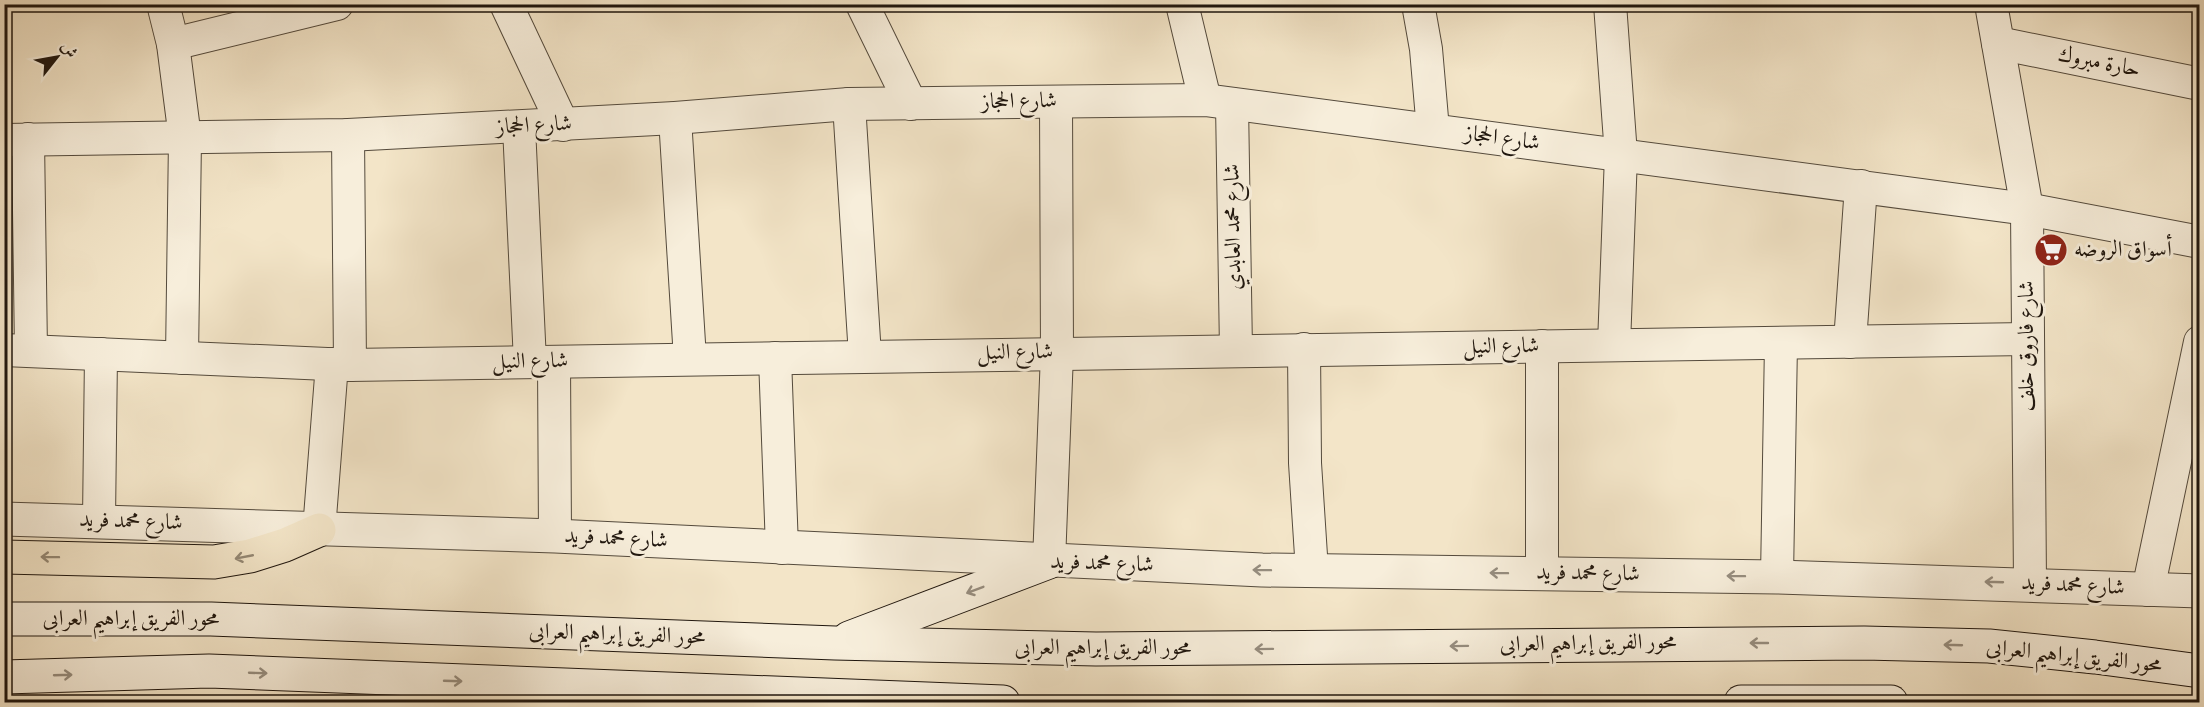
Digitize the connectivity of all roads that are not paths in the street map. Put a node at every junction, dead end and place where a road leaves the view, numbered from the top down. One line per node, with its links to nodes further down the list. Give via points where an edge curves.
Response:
1 (163, 4): 10 (street)
2 (337, 4): 10 (street)
3 (506, 4): 17 (street)
4 (862, 4): 15 (street)
5 (1182, 4): 13 (street, شارع محمد العابدي)
6 (1418, 4): 19 (street)
7 (1610, 4): 23 (street)
8 (1991, 4): 9 (street, شارع فاروق خلف)
9 (1998, 43): 11 (street, حارة مبروك); 25 (street, شارع فاروق خلف)
10 (173, 44): 21 (street)
11 (2199, 84)
12 (1056, 102): 13 (street, شارع الحجاز); 15 (street, شارع الحجاز); 36 (street)
13 (1218, 102): 19 (street, شارع الحجاز); 35 (street, شارع محمد العابدي)
14 (849, 104): 15 (street, شارع الحجاز); 16 (street, شارع الحجاز); 38 (street)
15 (911, 104)
16 (675, 118): 17 (street, شارع الحجاز); 41 (street)
17 (563, 125): 18 (street, شارع الحجاز)
18 (519, 127): 20 (street, شارع الحجاز); 42 (street)
19 (1433, 130): 23 (street, شارع الحجاز)
20 (348, 135): 21 (street, شارع الحجاز); 43 (street)
21 (185, 138): 22 (street, شارع الحجاز); 39 (street)
22 (16, 139): 34 (street)
23 (1621, 155): 24 (street, شارع الحجاز); 31 (street)
24 (1861, 186): 25 (street, شارع الحجاز); 28 (street)
25 (2027, 209): 26 (street, شارع الحجاز); 27 (street, شارع فاروق خلف)
26 (2199, 242)
27 (2027, 339): 28 (street, شارع النيل); 54 (street, شارع فاروق خلف)
28 (1850, 342): 30 (street, شارع النيل)
29 (2199, 342): 55 (street)
30 (1781, 343): 31 (street, شارع النيل); 53 (street)
31 (1614, 345): 32 (street, شارع النيل)
32 (1542, 346): 33 (street, شارع النيل); 52 (street)
33 (1304, 349): 35 (street, شارع النيل); 51 (street, via 1305,463)
34 (18, 350): 37 (street, شارع النيل)
35 (1236, 350): 36 (street, شارع النيل)
36 (1057, 352): 38 (street, شارع النيل); 50 (street)
37 (101, 354): 39 (street, شارع النيل); 45 (street)
38 (865, 356): 40 (street, شارع النيل)
39 (182, 357): 43 (street, شارع النيل)
40 (775, 358): 41 (street, شارع النيل); 48 (street)
41 (690, 359): 42 (street, شارع النيل)
42 (542, 362): 43 (street, شارع النيل); 47 (street)
43 (341, 365): 46 (street)
44 (4, 519): 45 (main road, شارع محمد فريد)
45 (99, 520): 46 (main road, شارع محمد فريد)
46 (319, 530): 47 (main road, شارع محمد فريد); 49 (highway, one-way to 49, via 268,551 214,562)
47 (555, 536): 48 (main road, شارع محمد فريد)
48 (782, 548): 50 (main road, شارع محمد فريد)
49 (4, 556)
50 (1049, 562): 51 (main road, شارع محمد فريد, one-way to 50); 58 (main road, one-way to 58)
51 (1312, 571): 52 (main road, شارع محمد فريد, one-way to 51)
52 (1542, 574): 53 (main road, شارع محمد فريد, one-way to 52)
53 (1777, 577): 54 (main road, شارع محمد فريد, one-way to 53)
54 (2030, 583): 55 (main road, شارع محمد فريد)
55 (2148, 590): 56 (main road, شارع محمد فريد)
56 (2199, 591)
57 (4, 619): 58 (main road, محور الفريق إبراهيم العرابى, via 211,619)
58 (835, 643): 59 (main road, محور الفريق إبراهيم العرابى, one-way to 58, via 1989,646 1864,643 1229,649)
59 (2199, 671)
60 (4, 677): 61 (main road, one-way to 61, via 209,671)
61 (503, 683): 62 (main road); 63 (main road)
62 (538, 702)
63 (1003, 702)
64 (1741, 702): 65 (main road)
65 (1891, 702)

